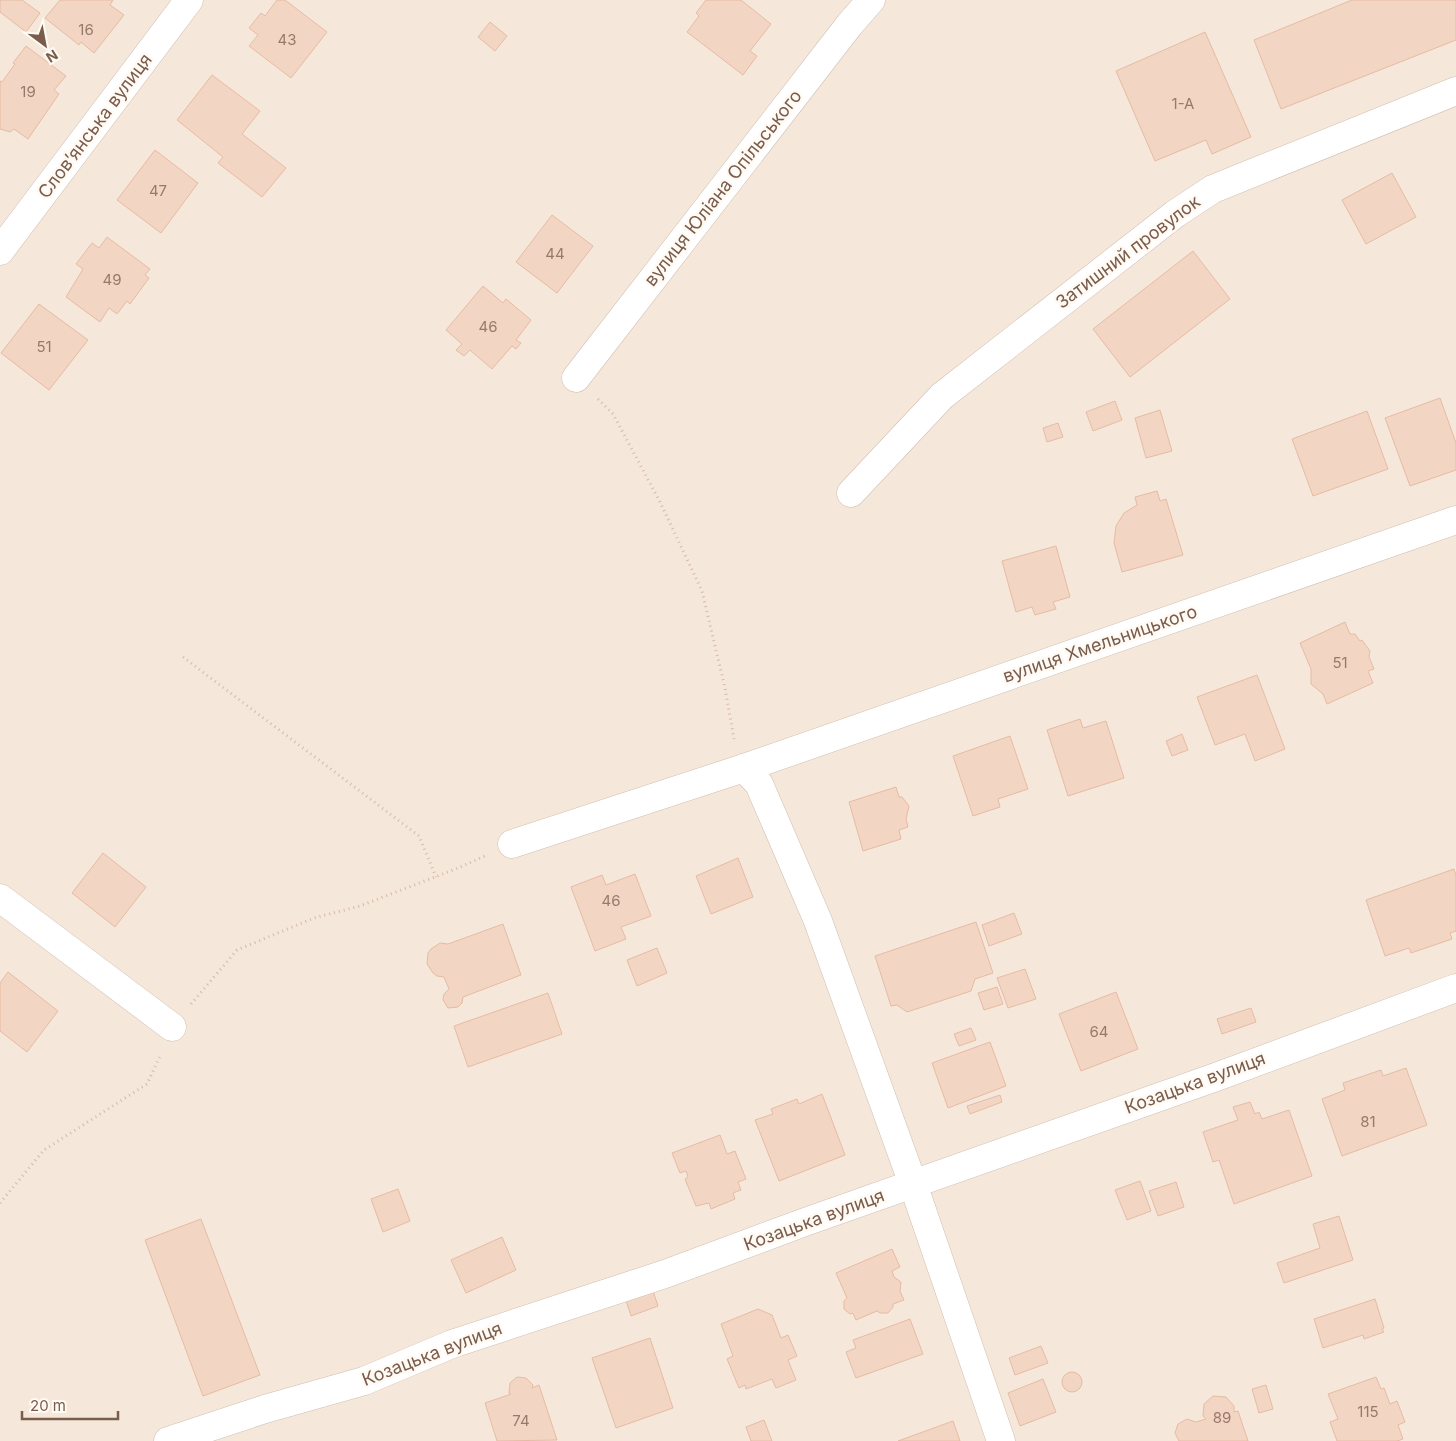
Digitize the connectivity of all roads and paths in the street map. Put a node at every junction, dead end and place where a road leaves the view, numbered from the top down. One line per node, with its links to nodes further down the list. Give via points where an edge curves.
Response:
1 (189, 0): 4 (street, Словʼянська вулиця)
2 (871, 0): 5 (street, вулиця Юліана Опільського)
3 (1456, 91): 6 (street, Затишний провулок, via 1213,189 1182,209 942,396)
4 (0, 251)
5 (576, 378): 9 (path, via 613,414 702,591 726,688 732,734)
6 (851, 493)
7 (1456, 520): 9 (street, вулиця Хмельницького)
8 (183, 656): 11 (path, via 419,836)
9 (744, 768): 10 (street, вулиця Хмельницького); 15 (street, via 759,784 818,921)
10 (512, 844): 11 (path)
11 (436, 877): 14 (path, via 360,906 314,918 236,950)
12 (0, 898): 14 (street)
13 (1456, 988): 15 (street, Козацька вулиця)
14 (172, 1027): 16 (path, via 147,1084 44,1150)
15 (913, 1184): 17 (street, Козацька вулиця, via 665,1274 452,1344 364,1381); 18 (street)
16 (0, 1203)
17 (168, 1441)
18 (1001, 1441)

